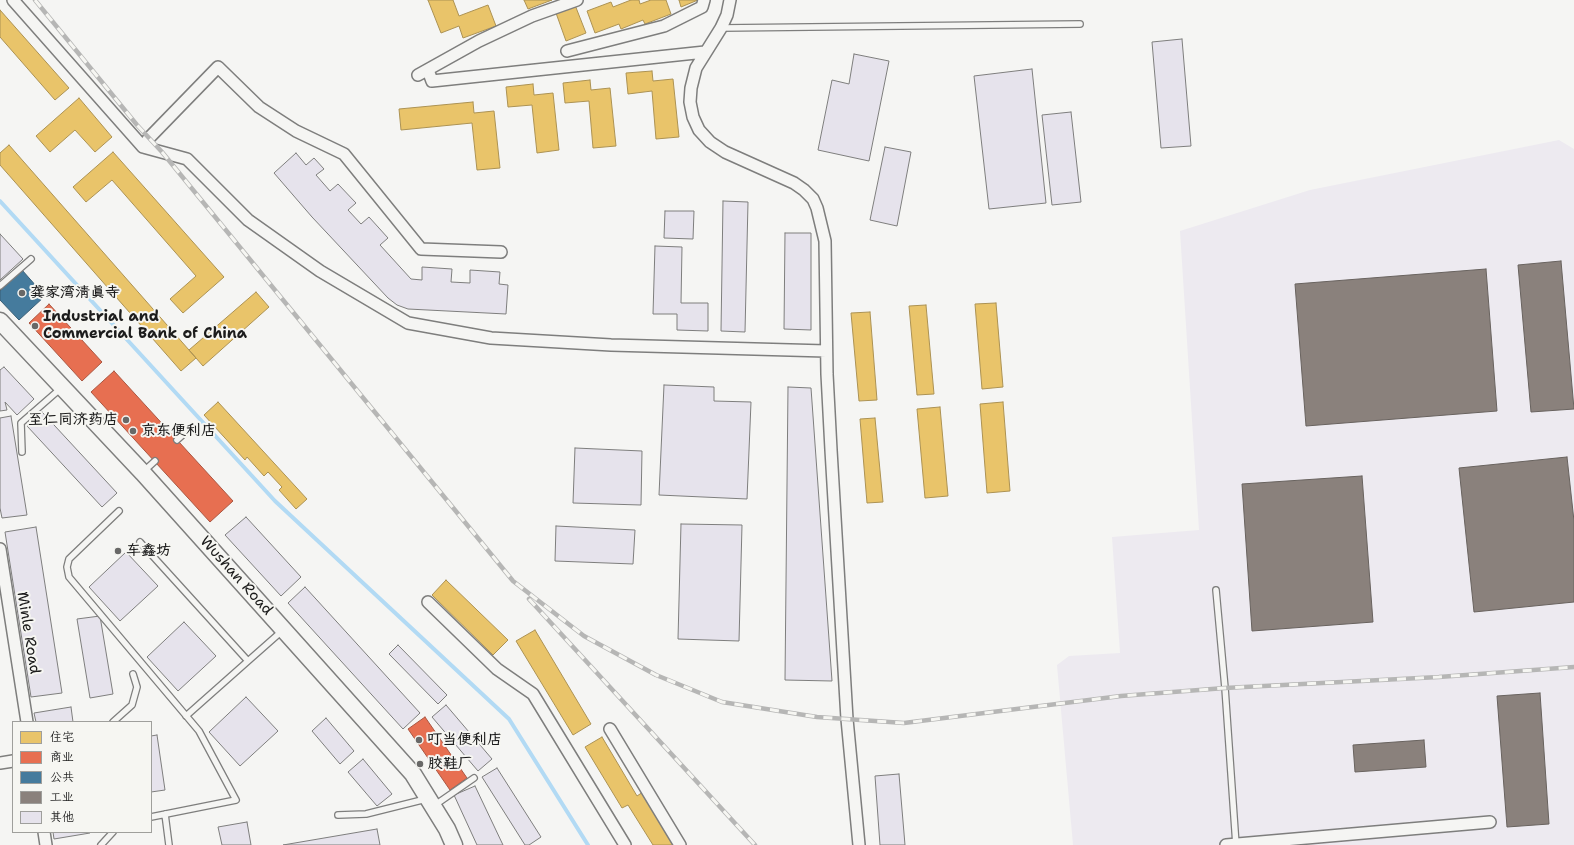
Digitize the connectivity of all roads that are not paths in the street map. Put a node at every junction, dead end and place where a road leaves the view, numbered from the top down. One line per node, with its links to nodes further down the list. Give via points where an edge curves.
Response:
1 (13, 0): 9 (street)
2 (577, 0): 8 (street, via 532,16 423,72 432,82)
3 (704, 0): 7 (street, via 702,7 664,26)
4 (730, 0): 6 (street)
5 (1080, 24): 6 (lane)
6 (721, 28): 8 (street)
7 (567, 51)
8 (705, 52): 14 (street, via 696,68 691,88 690,102 699,130 710,142 725,152 794,183 813,199 817,208 825,241)
9 (143, 147): 10 (street, via 218,67 259,106 283,123 344,154 422,249); 14 (street, via 187,159 248,220 320,271 408,323 490,338 611,345)
10 (501, 252)
11 (31, 259): 12 (lane)
12 (0, 286)
13 (0, 321): 15 (main road, Wushan Road)
14 (826, 350): 49 (street, via 847,719)
15 (62, 387): 18 (lane, via 21,423); 20 (main road, Wushan Road)
16 (187, 431): 17 (lane)
17 (178, 440)
18 (22, 452)
19 (155, 461): 20 (lane)
20 (142, 473): 26 (main road, Wushan Road)
21 (119, 512): 29 (lane, via 69,559 68,572 73,582)
22 (140, 542): 27 (lane)
23 (0, 549): 30 (street, Minle Road)
24 (1216, 590): 50 (lane, via 1225,688)
25 (428, 602): 47 (street, via 497,669 533,694)
26 (284, 629): 27 (lane); 36 (main road, Wushan Road, via 413,774)
27 (248, 661): 29 (lane)
28 (133, 674): 31 (lane, via 136,687 132,704)
29 (186, 716): 37 (lane, via 199,731 236,800)
30 (27, 721)
31 (114, 721)
32 (610, 729): 48 (street)
33 (12, 761): 34 (street)
34 (0, 763)
35 (474, 778): 36 (lane)
36 (430, 802): 38 (lane, via 366,814); 46 (main road, Wushan Road)
37 (164, 814): 39 (lane); 45 (lane)
38 (338, 815)
39 (152, 817)
40 (1490, 822): 50 (street)
41 (44, 833): 43 (street)
42 (112, 833): 44 (lane)
43 (46, 845)
44 (101, 845)
45 (169, 845)
46 (454, 845)
47 (625, 845)
48 (680, 845)
49 (859, 845)
50 (1232, 845)

